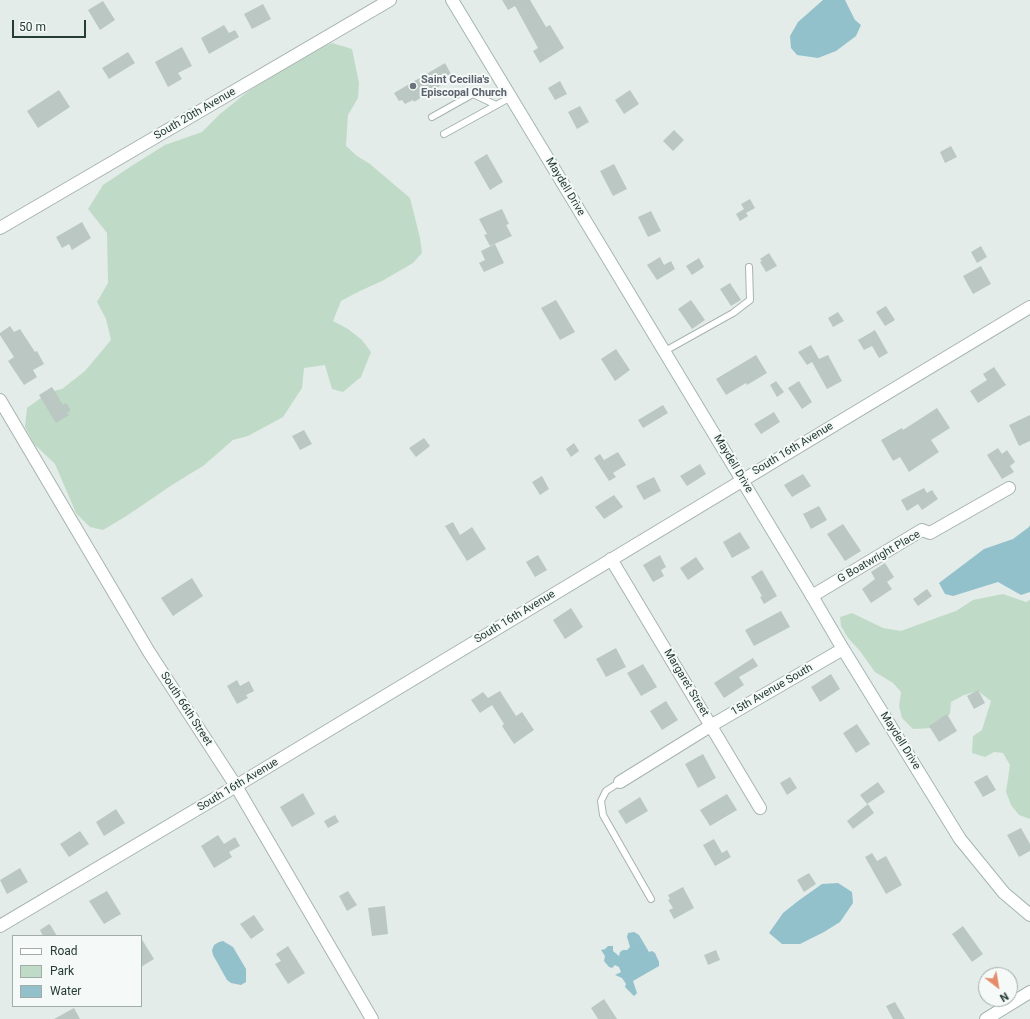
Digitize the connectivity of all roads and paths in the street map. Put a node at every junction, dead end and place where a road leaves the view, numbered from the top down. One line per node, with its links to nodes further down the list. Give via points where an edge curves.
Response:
1 (390, 0): 7 (street, South 20th Avenue)
2 (452, 0): 3 (street, Maydell Drive)
3 (511, 97): 4 (lane); 10 (street, Maydell Drive)
4 (496, 105): 5 (lane, via 473,94); 6 (lane)
5 (432, 117)
6 (444, 134)
7 (0, 228)
8 (749, 267): 10 (lane, via 750,300 733,313)
9 (1030, 307): 12 (street, South 16th Avenue)
10 (665, 351): 12 (street, Maydell Drive)
11 (0, 400): 19 (street, South 66th Street, via 145,646)
12 (742, 480): 14 (street, South 16th Avenue); 15 (street, Maydell Drive)
13 (1009, 488): 15 (street, G Boatwright Place, via 930,533 922,530)
14 (611, 559): 17 (street, Margaret Street); 19 (street, South 16th Avenue)
15 (812, 596): 16 (street, Maydell Drive)
16 (842, 649): 17 (street, 15th Avenue South); 22 (street, Maydell Drive, via 960,839 1004,893)
17 (712, 725): 18 (street, 15th Avenue South); 20 (street, Margaret Street)
18 (620, 782): 21 (lane, via 606,791 601,801 603,815)
19 (236, 786): 23 (street, South 16th Avenue); 25 (street, South 66th Street)
20 (760, 808)
21 (651, 900)
22 (1030, 914)
23 (0, 926)
24 (1030, 992): 26 (street)
25 (372, 1019)
26 (986, 1019)

